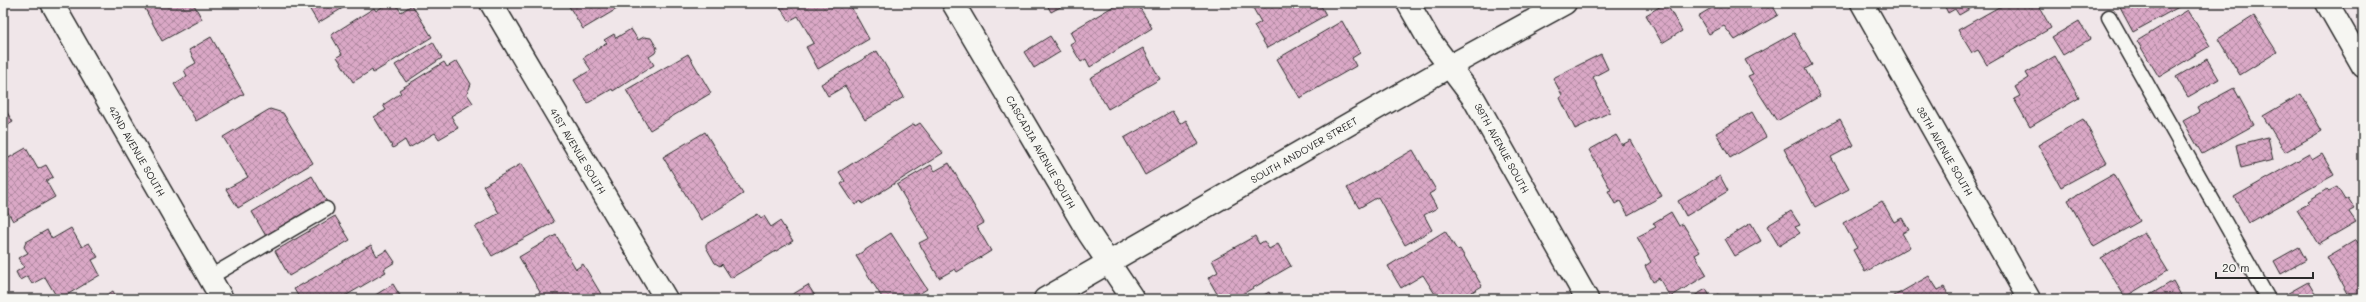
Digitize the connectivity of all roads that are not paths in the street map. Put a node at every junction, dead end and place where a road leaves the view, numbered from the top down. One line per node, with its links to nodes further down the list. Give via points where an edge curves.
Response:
1 (52, 3): 13 (street, 42ND AVENUE SOUTH)
2 (491, 3): 15 (street, 41ST AVENUE SOUTH)
3 (953, 3): 12 (street, CASCADIA AVENUE SOUTH, via 1088,232)
4 (1408, 3): 9 (street, 39TH AVENUE SOUTH, via 1428,38)
5 (1565, 3): 9 (street, SOUTH ANDOVER STREET)
6 (1862, 3): 19 (street, 38TH AVENUE SOUTH)
7 (2328, 3): 10 (street)
8 (2109, 17): 20 (lane)
9 (1450, 66): 12 (street, SOUTH ANDOVER STREET); 18 (street, 39TH AVENUE SOUTH, via 1474,99)
10 (2363, 66)
11 (326, 209): 13 (lane)
12 (1109, 262): 16 (street, SOUTH ANDOVER STREET); 17 (street, CASCADIA AVENUE SOUTH)
13 (210, 277): 14 (street, 42ND AVENUE SOUTH)
14 (222, 299)
15 (666, 299)
16 (1045, 299)
17 (1133, 299)
18 (1587, 299)
19 (2029, 299)
20 (2268, 299)

